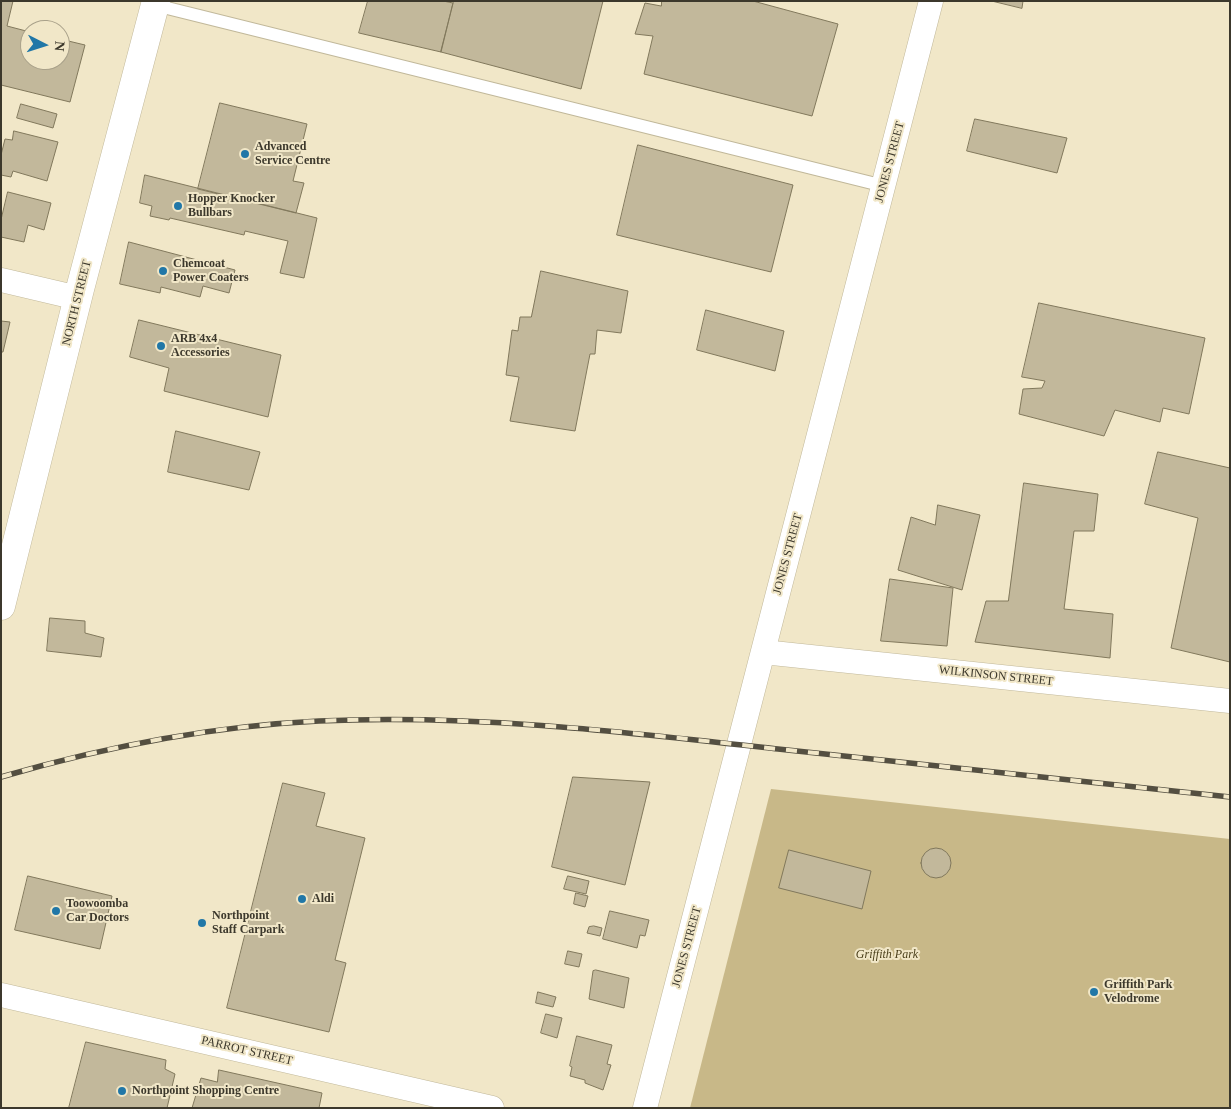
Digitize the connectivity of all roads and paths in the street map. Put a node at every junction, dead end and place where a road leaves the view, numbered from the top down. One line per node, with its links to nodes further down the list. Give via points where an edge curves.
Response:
1 (931, 1): 3 (street, JONES STREET)
2 (156, 3): 3 (lane); 5 (street, NORTH STREET)
3 (884, 186): 7 (street, JONES STREET)
4 (1, 280): 5 (street)
5 (78, 298): 6 (street, NORTH STREET)
6 (1, 606)
7 (763, 652): 8 (street, WILKINSON STREET); 11 (street, JONES STREET)
8 (1230, 701)
9 (1, 995): 10 (street, PARROT STREET)
10 (492, 1108)
11 (645, 1108)

